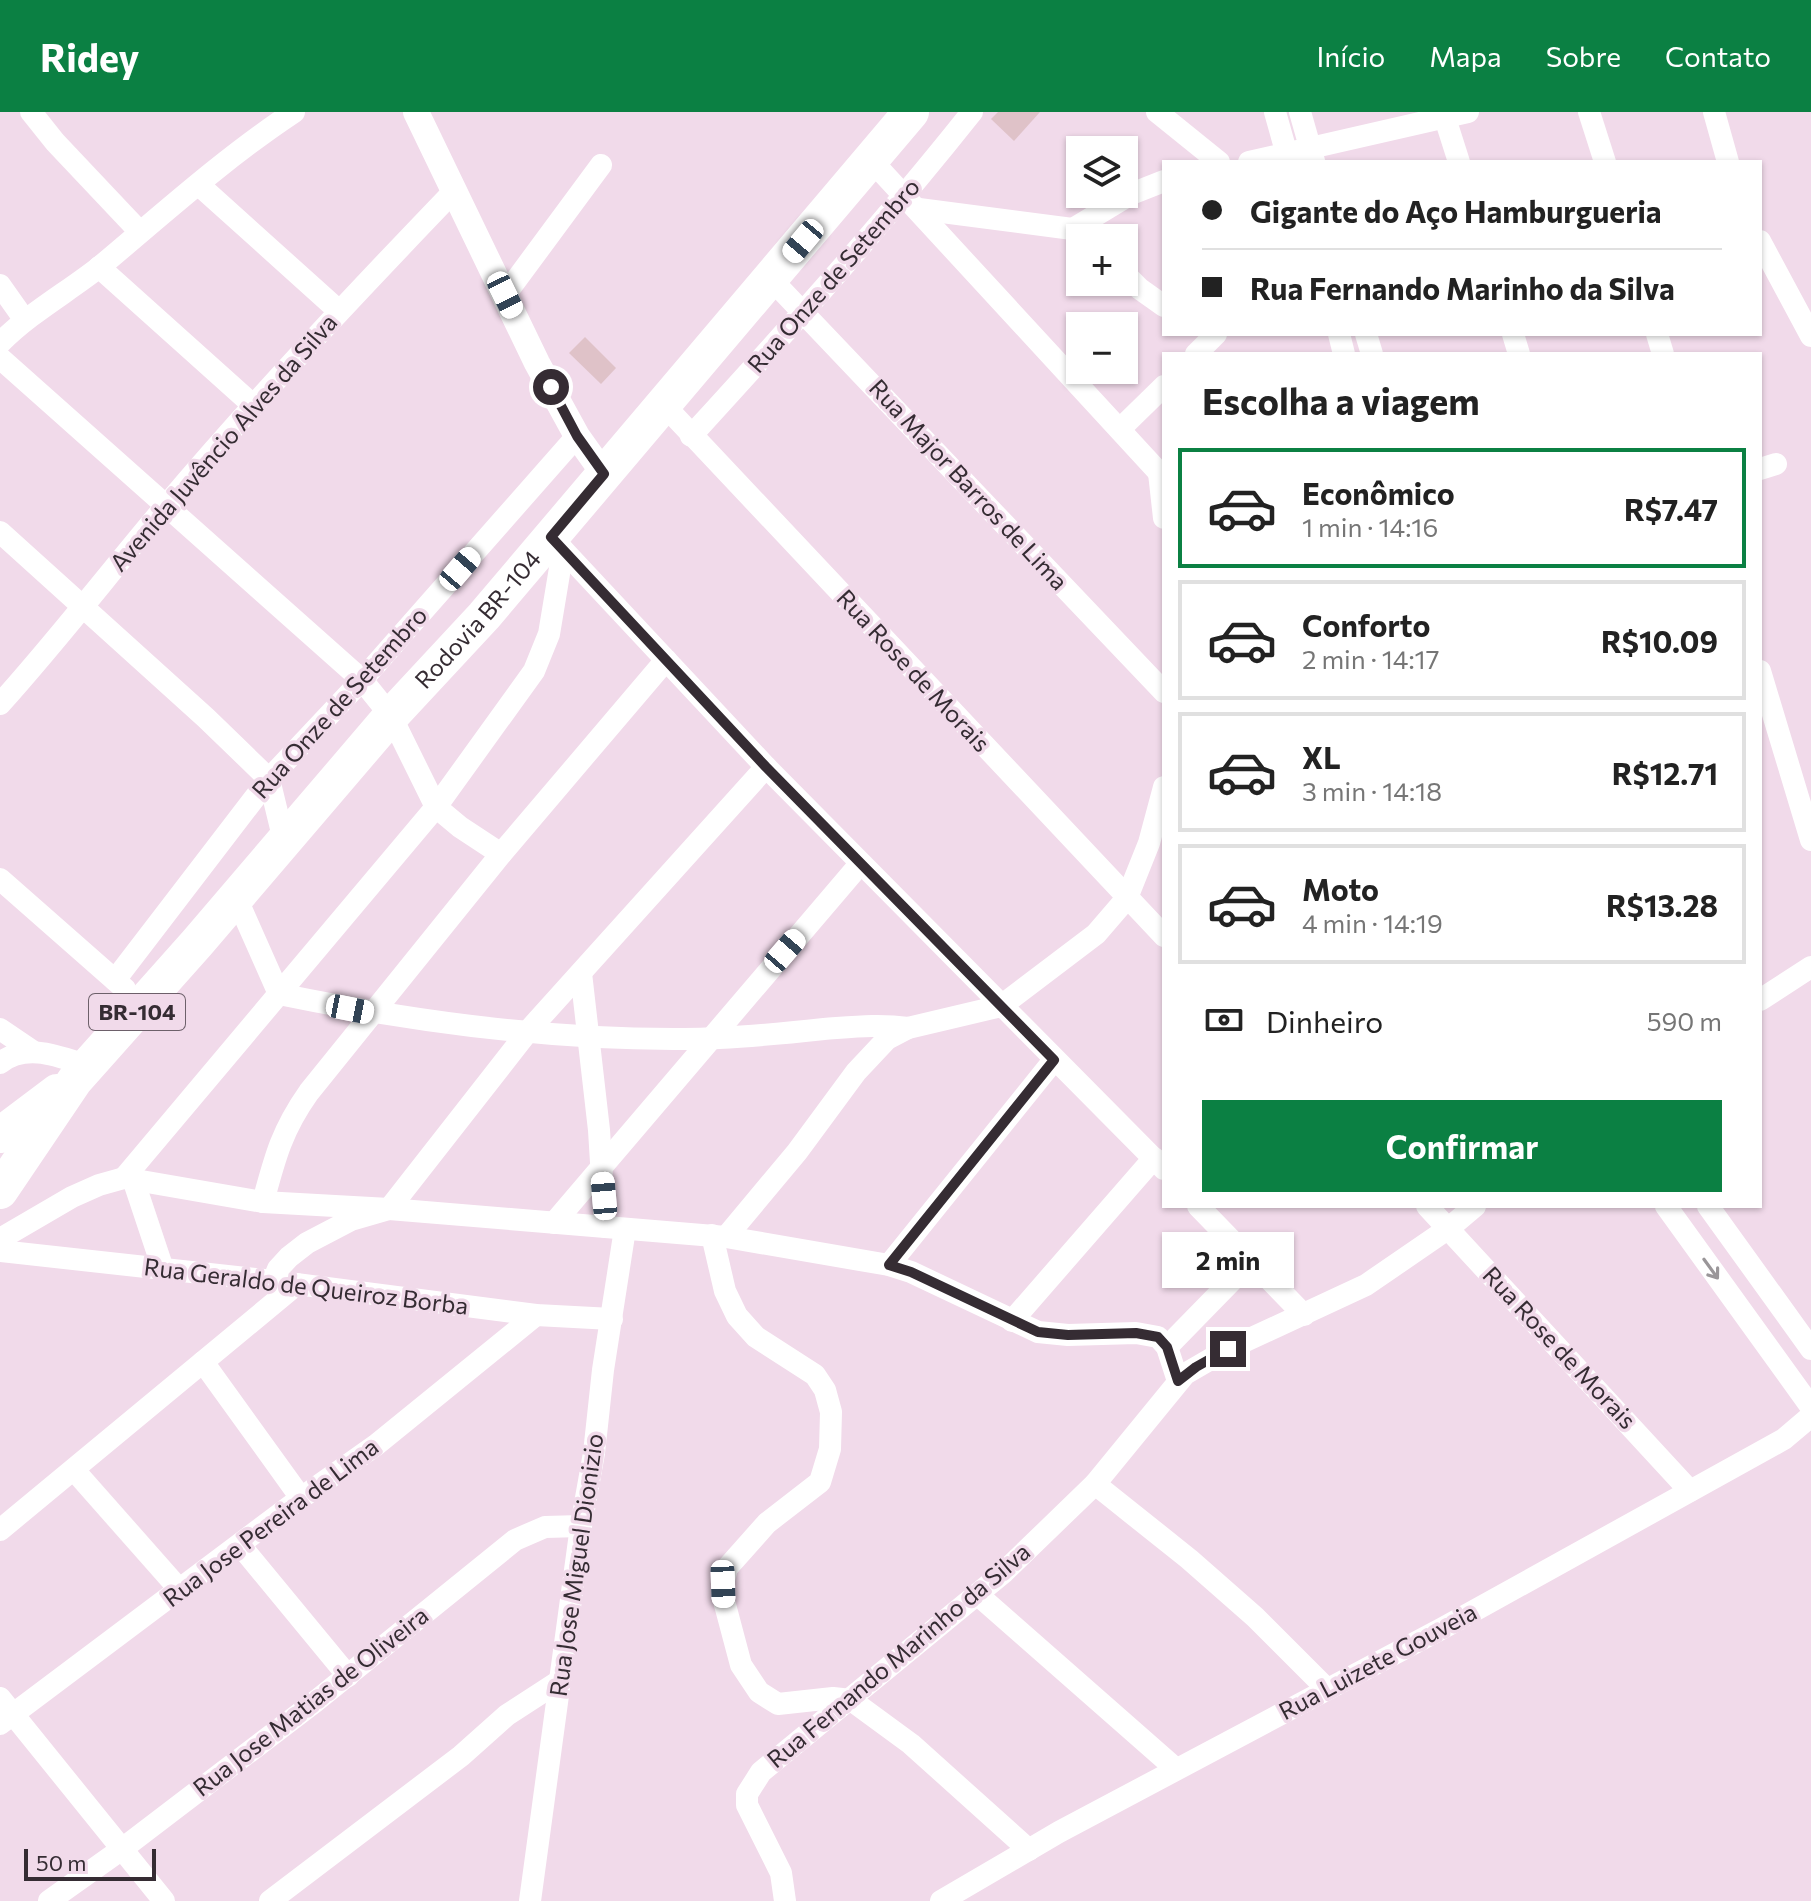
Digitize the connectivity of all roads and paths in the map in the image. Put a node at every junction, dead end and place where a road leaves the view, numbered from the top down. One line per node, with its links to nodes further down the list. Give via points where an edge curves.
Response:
1 (31, 112): 28 (street)
2 (294, 112): 23 (street)
3 (416, 112): 24 (street)
4 (911, 112): 16 (highway, Rodovia BR-104 / BR-104)
5 (972, 112): 25 (street, Rua Onze de Setembro)
6 (1157, 112): 17 (street)
7 (1275, 112): 15 (street)
8 (1300, 112): 14 (street)
9 (1468, 112): 12 (street)
10 (1589, 112): 19 (street)
11 (1714, 112): 20 (street)
12 (1445, 118): 13 (street); 18 (street)
13 (1413, 119): 14 (street)
14 (1313, 155): 15 (street)
15 (1288, 158)
16 (871, 160): 25 (street); 31 (highway, Rodovia BR-104 / BR-104)
17 (1217, 160)
18 (1458, 160)
19 (1604, 160)
20 (1727, 160)
21 (601, 165): 34 (street)
22 (1162, 182): 26 (street)
23 (199, 185): 28 (street); 36 (street)
24 (455, 190): 34 (street); 36 (street, Avenida Juvêncio Alves da Silva)
25 (912, 202): 27 (street); 37 (street, Rua Onze de Setembro); 47 (street)
26 (1081, 224)
27 (1066, 228)
28 (140, 232): 30 (street)
29 (1762, 245): 40 (street)
30 (99, 267): 38 (street); 46 (street)
31 (771, 279): 37 (street, Rua Major Barros de Lima); 45 (highway, Rodovia BR-104 / BR-104)
32 (0, 285): 38 (street)
33 (1138, 287): 35 (street)
34 (505, 295): 48 (street)
35 (1162, 305)
36 (339, 311): 46 (street, Avenida Juvêncio Alves da Silva)
37 (805, 313): 49 (street, Rua Onze de Setembro); 59 (street, Rua Major Barros de Lima)
38 (24, 319): 41 (street)
39 (1214, 336): 42 (street)
40 (1811, 336)
41 (0, 343)
42 (1198, 352)
43 (0, 358): 52 (street)
44 (1162, 388): 47 (street)
45 (664, 405): 49 (street, Rua Rose de Morais); 50 (highway, Rodovia BR-104 / BR-104)
46 (254, 406): 52 (street, Avenida Juvêncio Alves da Silva)
47 (1120, 429): 51 (street)
48 (577, 436): 50 (street); 58 (street, Rua Onze de Setembro)
49 (691, 436): 72 (street, Rua Rose de Morais)
50 (604, 474): 54 (highway, Rodovia BR-104 / BR-104)
51 (1162, 475)
52 (165, 507): 55 (street, Avenida Juvêncio Alves da Silva); 58 (street)
53 (0, 532): 55 (street)
54 (557, 543): 56 (street); 61 (highway, Rodovia BR-104 / BR-104); 65 (street, via 549,634 534,671)
55 (82, 608): 60 (street, Avenida Juvêncio Alves da Silva); 63 (street)
56 (666, 660): 62 (street); 68 (street)
57 (1762, 678): 66 (street)
58 (362, 680): 61 (street); 63 (street, Rua Onze de Setembro)
59 (1162, 690)
60 (0, 704)
61 (391, 716): 65 (street); 67 (highway, Rodovia BR-104 / BR-104)
62 (766, 767): 69 (street); 75 (street)
63 (269, 779): 67 (street); 76 (street, Rua Onze de Setembro)
64 (1162, 794): 72 (street)
65 (436, 807): 68 (street); 77 (street)
66 (1811, 840)
67 (284, 841): 71 (highway, Rodovia BR-104 / BR-104)
68 (501, 854): 81 (street)
69 (860, 864): 80 (street); 86 (street)
70 (0, 879): 76 (street)
71 (236, 897): 77 (street); 79 (highway, Rodovia BR-104 / BR-104)
72 (1127, 898): 73 (street, Rua Rose de Morais); 80 (street, via 1096,934)
73 (1162, 934)
74 (1811, 967): 78 (street)
75 (581, 973): 84 (street); 85 (street, Rua Jose Miguel Dionizio)
76 (115, 980): 79 (street)
77 (279, 994): 81 (street); 94 (street)
78 (1762, 999)
79 (143, 1005): 90 (highway, BR-104)
80 (1001, 1006): 82 (street); 88 (street)
81 (374, 1013): 84 (street); 96 (street, via 290,1118)
82 (908, 1028): 86 (street, via 864,1025); 106 (street, via 867,1058 797,1152)
83 (0, 1029): 87 (street)
84 (529, 1030): 85 (street); 102 (street)
85 (587, 1037): 86 (street); 93 (street, Rua Jose Miguel Dionizio)
86 (710, 1038): 93 (street)
87 (34, 1052): 89 (street); 90 (street)
88 (1054, 1060): 92 (street); 110 (street)
89 (0, 1063)
90 (82, 1073): 91 (highway, BR-104); 95 (highway)
91 (0, 1135)
92 (1159, 1163): 117 (street)
93 (602, 1168): 103 (street); 104 (street, Rua Jose Miguel Dionizio)
94 (128, 1179): 96 (street); 107 (street, via 72,1197); 111 (street)
95 (0, 1191)
96 (263, 1202): 102 (street)
97 (1200, 1208): 109 (street)
98 (1429, 1208): 105 (street, Rua Rose de Morais)
99 (1473, 1208): 105 (street, Rua Fernando Marinho da Silva)
100 (1667, 1208): 122 (street, one-way to 122)
101 (1713, 1208): 119 (street)
102 (389, 1209): 103 (street); 112 (street, via 351,1220 307,1243 289,1257)
103 (554, 1223): 104 (street)
104 (615, 1228): 106 (street); 116 (street, Rua Jose Miguel Dionizio)
105 (1449, 1228): 115 (street, Rua Fernando Marinho da Silva, via 1366,1285); 126 (street, Rua Rose de Morais)
106 (719, 1236): 110 (street); 136 (street, via 725,1291 737,1316 756,1337 815,1375 831,1412 830,1449 820,1482 767,1523 727,1568 724,1601 734,1645 754,1687 773,1702)
107 (0, 1239)
108 (0, 1251): 111 (street, Rua Geraldo de Queiroz Borba)
109 (1250, 1262): 115 (street); 118 (street)
110 (889, 1265): 117 (street)
111 (163, 1269): 112 (street, Rua Geraldo de Queiroz Borba)
112 (273, 1281): 113 (street, Rua Geraldo de Queiroz Borba)
113 (297, 1284): 114 (street, Rua Geraldo de Queiroz Borba); 120 (street)
114 (536, 1315): 116 (street, Rua Geraldo de Queiroz Borba); 127 (street, Rua Jose Pereira de Lima, via 411,1418)
115 (1304, 1315): 121 (street, Rua Fernando Marinho da Silva, via 1210,1358)
116 (612, 1319): 128 (street, Rua Jose Miguel Dionizio)
117 (1012, 1321): 118 (street, via 1052,1335 1153,1336)
118 (1167, 1347): 121 (street)
119 (1811, 1349)
120 (203, 1362): 124 (street); 127 (street)
121 (1178, 1381): 125 (street, Rua Fernando Marinho da Silva)
122 (1811, 1407)
123 (1811, 1416): 126 (street, Rua Luizete Gouveia, via 1784,1439)
124 (74, 1470): 129 (street); 131 (street)
125 (1095, 1484): 132 (street, Rua Fernando Marinho da Silva); 135 (street, via 1255,1617)
126 (1690, 1491): 135 (street, Rua Luizete Gouveia)
127 (301, 1498): 130 (street, Rua Jose Pereira de Lima)
128 (581, 1526): 133 (street, Rua Jose Matias de Oliveira, via 545,1527 515,1540); 134 (street, Rua Jose Miguel Dionizio)
129 (0, 1530)
130 (240, 1545): 131 (street, Rua Jose Pereira de Lima); 133 (street)
131 (180, 1590): 137 (street, Rua Jose Pereira de Lima)
132 (978, 1595): 136 (street, Rua Fernando Marinho da Silva); 138 (street)
133 (348, 1676): 139 (street, Rua Jose Matias de Oliveira)
134 (561, 1680): 143 (street, via 507,1715); 144 (street, Rua Jose Miguel Dionizio)
135 (1327, 1689): 138 (street, Rua Luizete Gouveia)
136 (851, 1700): 140 (street, via 911,1744); 145 (street, Rua Fernando Marinho da Silva, via 761,1772 747,1794 751,1818 781,1873)
137 (4, 1712): 139 (street)
138 (1176, 1769): 140 (street, Rua Luizete Gouveia)
139 (122, 1849): 141 (street, Rua Jose Matias de Oliveira); 142 (street)
140 (1029, 1850): 146 (street, Rua Luizete Gouveia)
141 (49, 1901)
142 (164, 1901)
143 (270, 1901)
144 (530, 1901)
145 (785, 1901)
146 (941, 1901)

